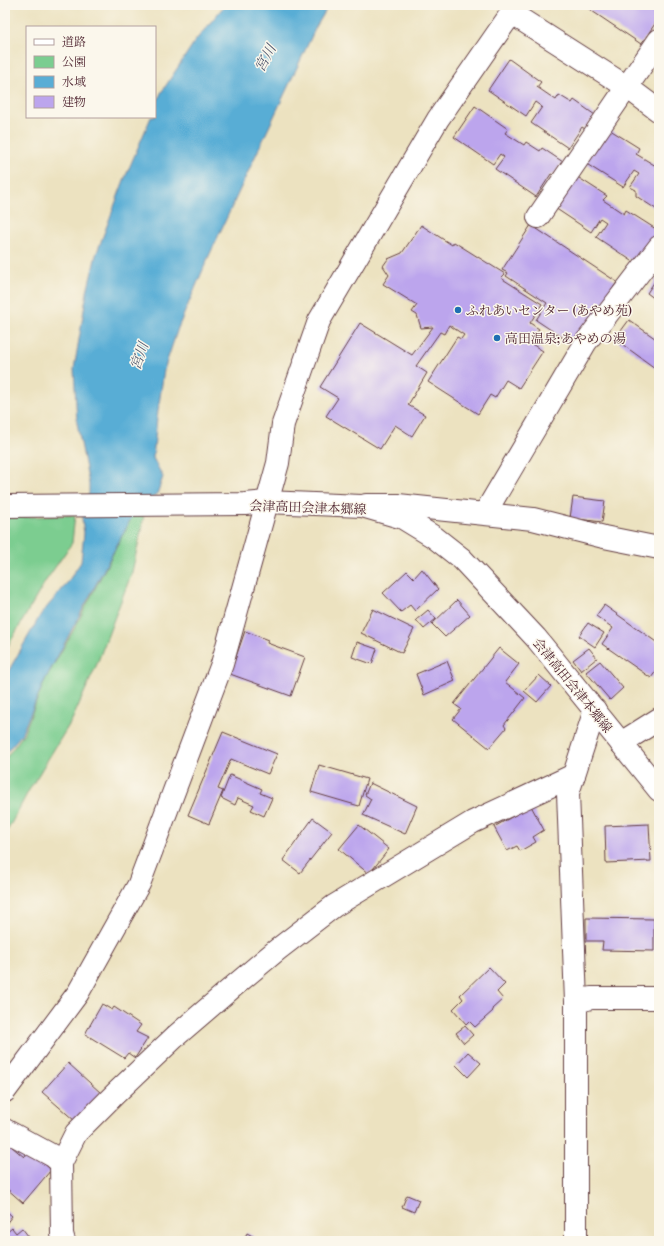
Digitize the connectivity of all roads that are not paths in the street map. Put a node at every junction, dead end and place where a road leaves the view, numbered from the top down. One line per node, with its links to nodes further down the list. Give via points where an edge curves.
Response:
1 (514, 9): 3 (street); 7 (street, via 438,119 319,321 283,424 278,463)
2 (659, 40): 3 (street)
3 (626, 87): 4 (street); 5 (street)
4 (659, 111)
5 (538, 217)
6 (659, 248): 10 (street, via 586,342)
7 (266, 502): 8 (street, 会津高田会津本郷線); 9 (street, 会津高田会津本郷線); 19 (street, via 222,664 139,884 78,993)
8 (301, 504): 10 (street, via 398,505); 12 (street, 会津高田会津本郷線, via 362,506 403,518 434,537 462,559 536,638)
9 (5, 506)
10 (485, 514): 11 (street, via 533,519)
11 (659, 548)
12 (595, 710): 14 (street, 会津高田会津本郷線); 15 (street)
13 (659, 719): 14 (street)
14 (621, 743): 16 (street, 会津高田会津本郷線)
15 (574, 775): 18 (street, via 568,794); 21 (street, via 473,822 334,906 277,950 178,1035 76,1133)
16 (659, 790)
17 (659, 998): 18 (street, via 591,998)
18 (576, 1002): 23 (street)
19 (5, 1091)
20 (5, 1130): 21 (street)
21 (61, 1163): 22 (street)
22 (64, 1241)
23 (576, 1241)

